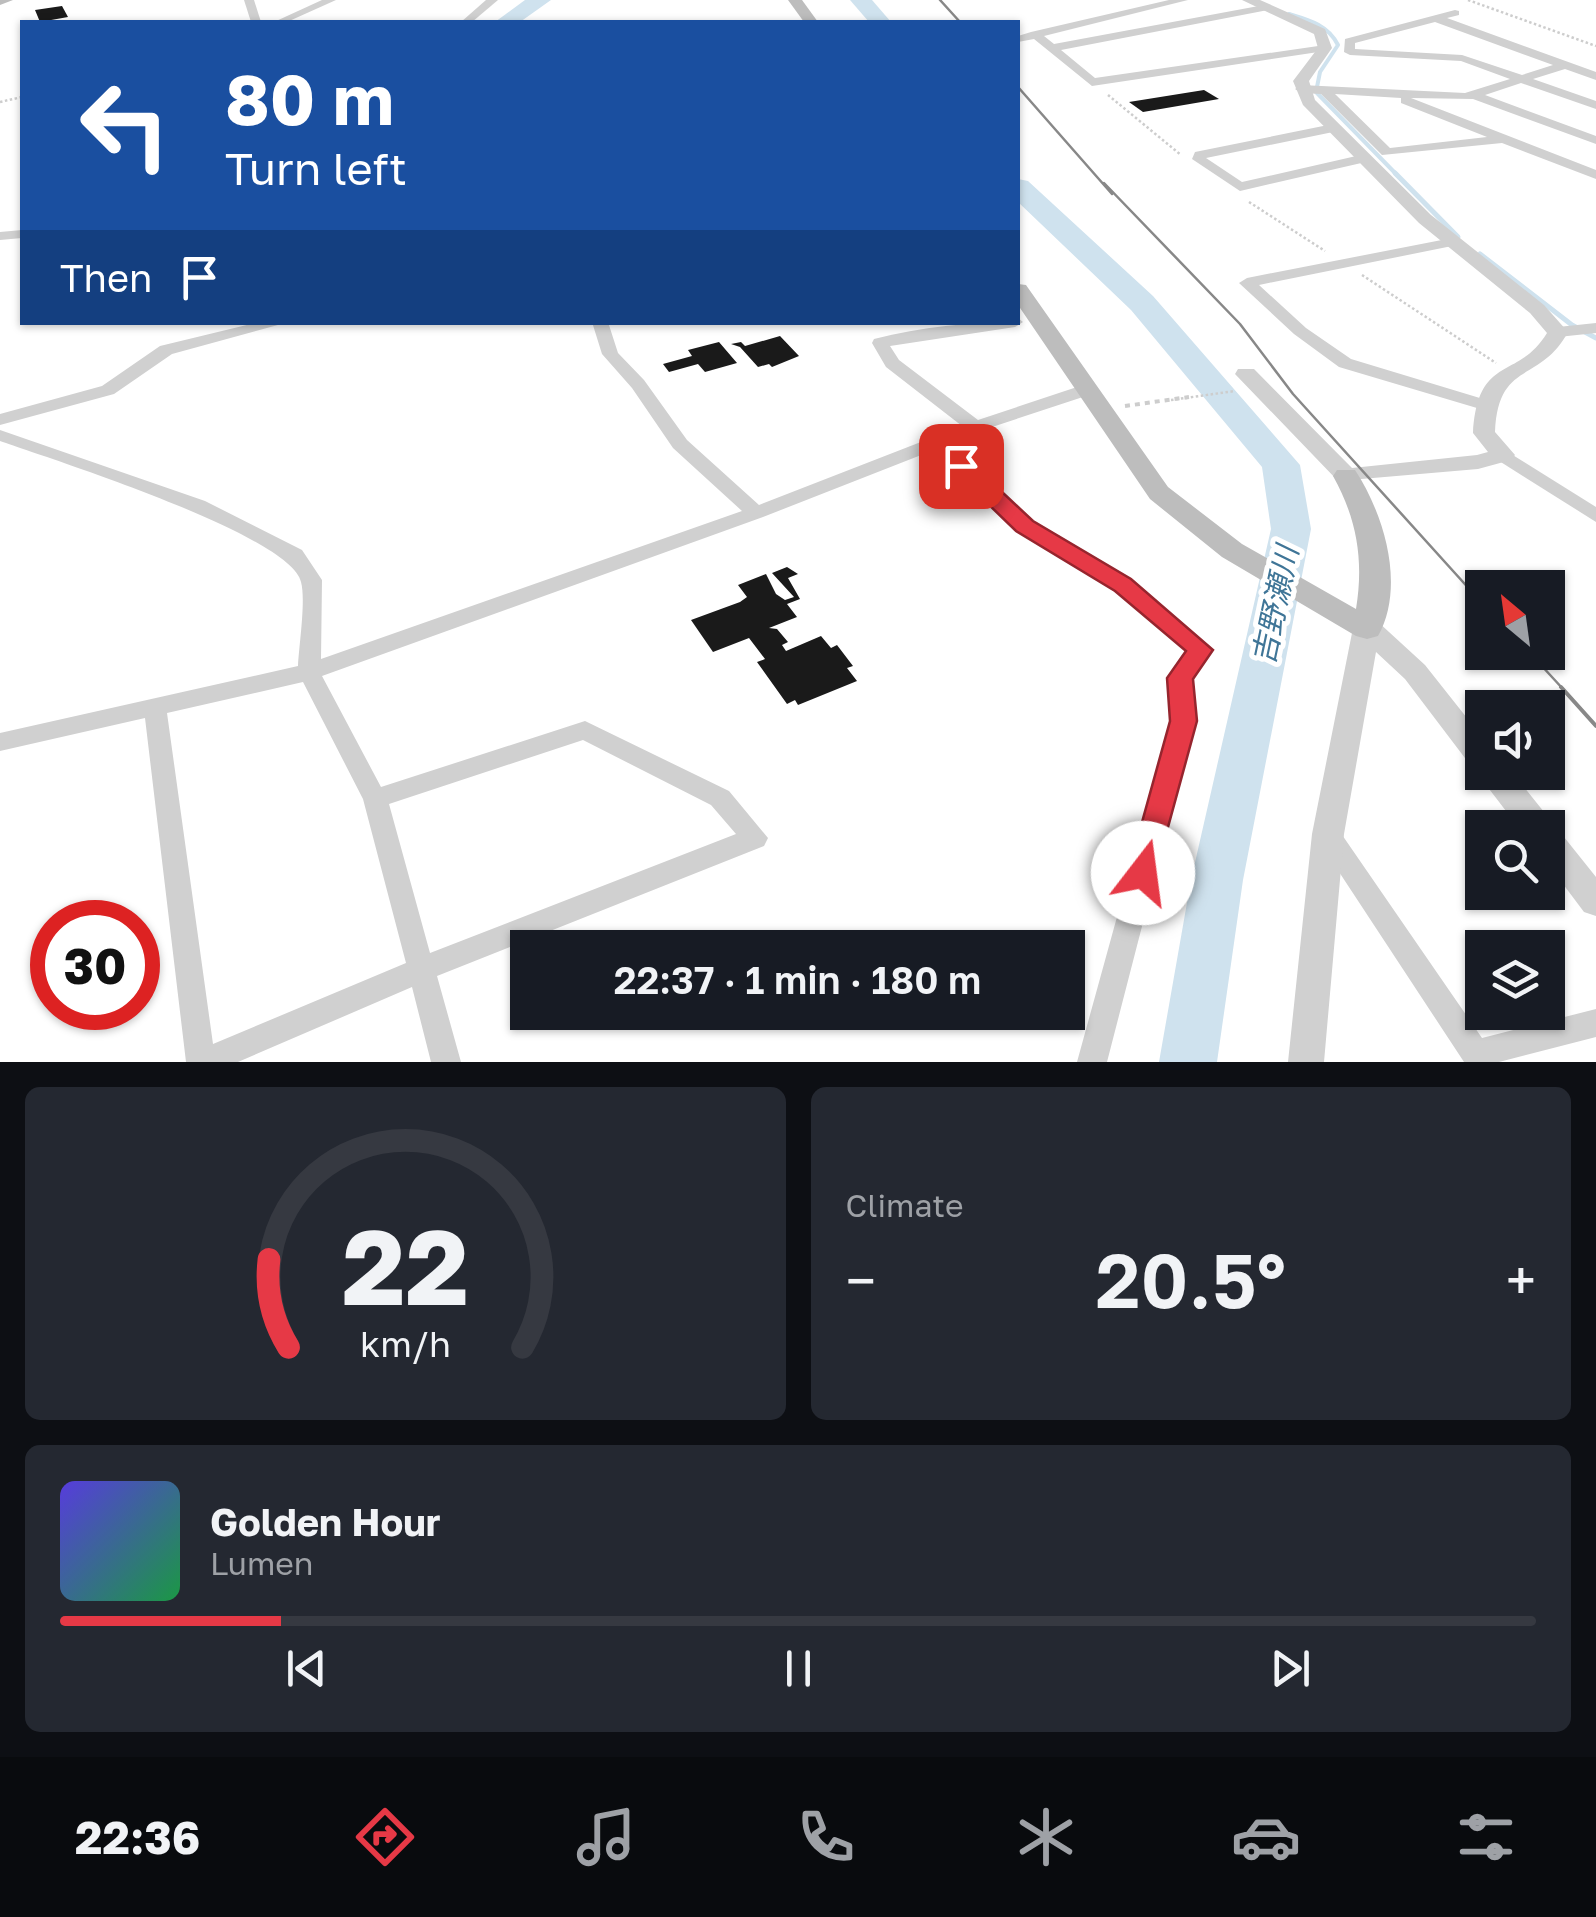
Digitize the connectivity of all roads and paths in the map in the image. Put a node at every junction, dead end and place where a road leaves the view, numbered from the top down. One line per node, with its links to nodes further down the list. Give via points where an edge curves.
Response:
1 (331, 0): 10 (street)
2 (493, 0): 11 (street)
3 (1184, 0): 6 (street)
4 (1249, 0): 7 (street)
5 (1468, 0): 15 (path)
6 (1140, 4): 12 (street)
7 (1264, 8): 16 (street); 17 (street, via 1316,29)
8 (1454, 13): 9 (street)
9 (1436, 18): 14 (street); 18 (street, via 1349,41 1350,52)
10 (283, 20)
11 (468, 20)
12 (1035, 34): 13 (street); 16 (street)
13 (1020, 38)
14 (1508, 44): 18 (street); 19 (street)
15 (1596, 46)
16 (1053, 48): 22 (street)
17 (1324, 48): 22 (street); 23 (street, via 1304,75)
18 (1462, 58): 21 (street)
19 (1564, 65): 20 (street); 21 (street)
20 (1596, 76)
21 (1520, 80): 24 (street); 26 (street)
22 (1092, 82): 33 (path)
23 (1314, 90): 25 (street); 28 (street, via 1308,102); 32 (street, via 1387,152)
24 (1476, 94): 25 (street); 31 (street)
25 (1401, 97): 27 (street); 30 (street)
26 (1596, 106)
27 (1429, 123)
28 (1333, 128): 34 (street); 34 (street, via 1199,159 1240,187)
29 (1440, 134): 32 (street)
30 (1502, 138): 32 (street); 35 (street)
31 (1596, 140)
32 (1452, 146)
33 (1180, 158)
34 (1365, 158): 37 (street)
35 (1596, 176)
36 (1235, 193): 38 (path)
37 (1452, 242): 38 (street); 44 (street, via 1537,310)
38 (1341, 261): 46 (path); 50 (street, via 1247,283 1345,364)
39 (1024, 322): 48 (main road)
40 (601, 325): 56 (street, via 610,354 680,444)
41 (891, 325): 45 (street)
42 (970, 325): 45 (street)
43 (240, 327): 51 (street, via 166,350 108,390)
44 (1580, 330): 46 (street)
45 (907, 336): 52 (street, via 880,344 892,363)
46 (1510, 374): 50 (street)
47 (1248, 381): 49 (path); 55 (street)
48 (1086, 390): 52 (street); 58 (main road, via 1159,493 1202,532)
49 (1128, 406)
50 (1487, 406): 54 (street, via 1484,433)
51 (0, 420)
52 (975, 427): 56 (street); 74 (street, via 961,466 1024,526 1123,585 1200,650 1180,678 1183,721)
53 (0, 435): 59 (street, via 198,505 295,555 312,580)
54 (1502, 455): 55 (street); 57 (street)
55 (1346, 476): 58 (main road, via 1373,534 1375,596)
56 (756, 513): 59 (street)
57 (1596, 516)
58 (1367, 628): 61 (street, via 1415,672); 66 (street)
59 (310, 672): 60 (street); 64 (street)
60 (155, 706): 62 (street); 72 (street)
61 (1465, 736)
62 (0, 742)
63 (1508, 790): 65 (street)
64 (375, 799): 69 (street); 69 (street, via 585,730 720,798 755,838)
65 (1524, 810)
66 (1328, 834): 71 (street); 75 (street)
67 (1565, 862): 68 (street)
68 (1596, 902)
69 (423, 969): 72 (street); 73 (street)
70 (1596, 1023): 71 (street)
71 (1478, 1058)
72 (202, 1062)
73 (446, 1062)
74 (1092, 1062)
75 (1306, 1062)

